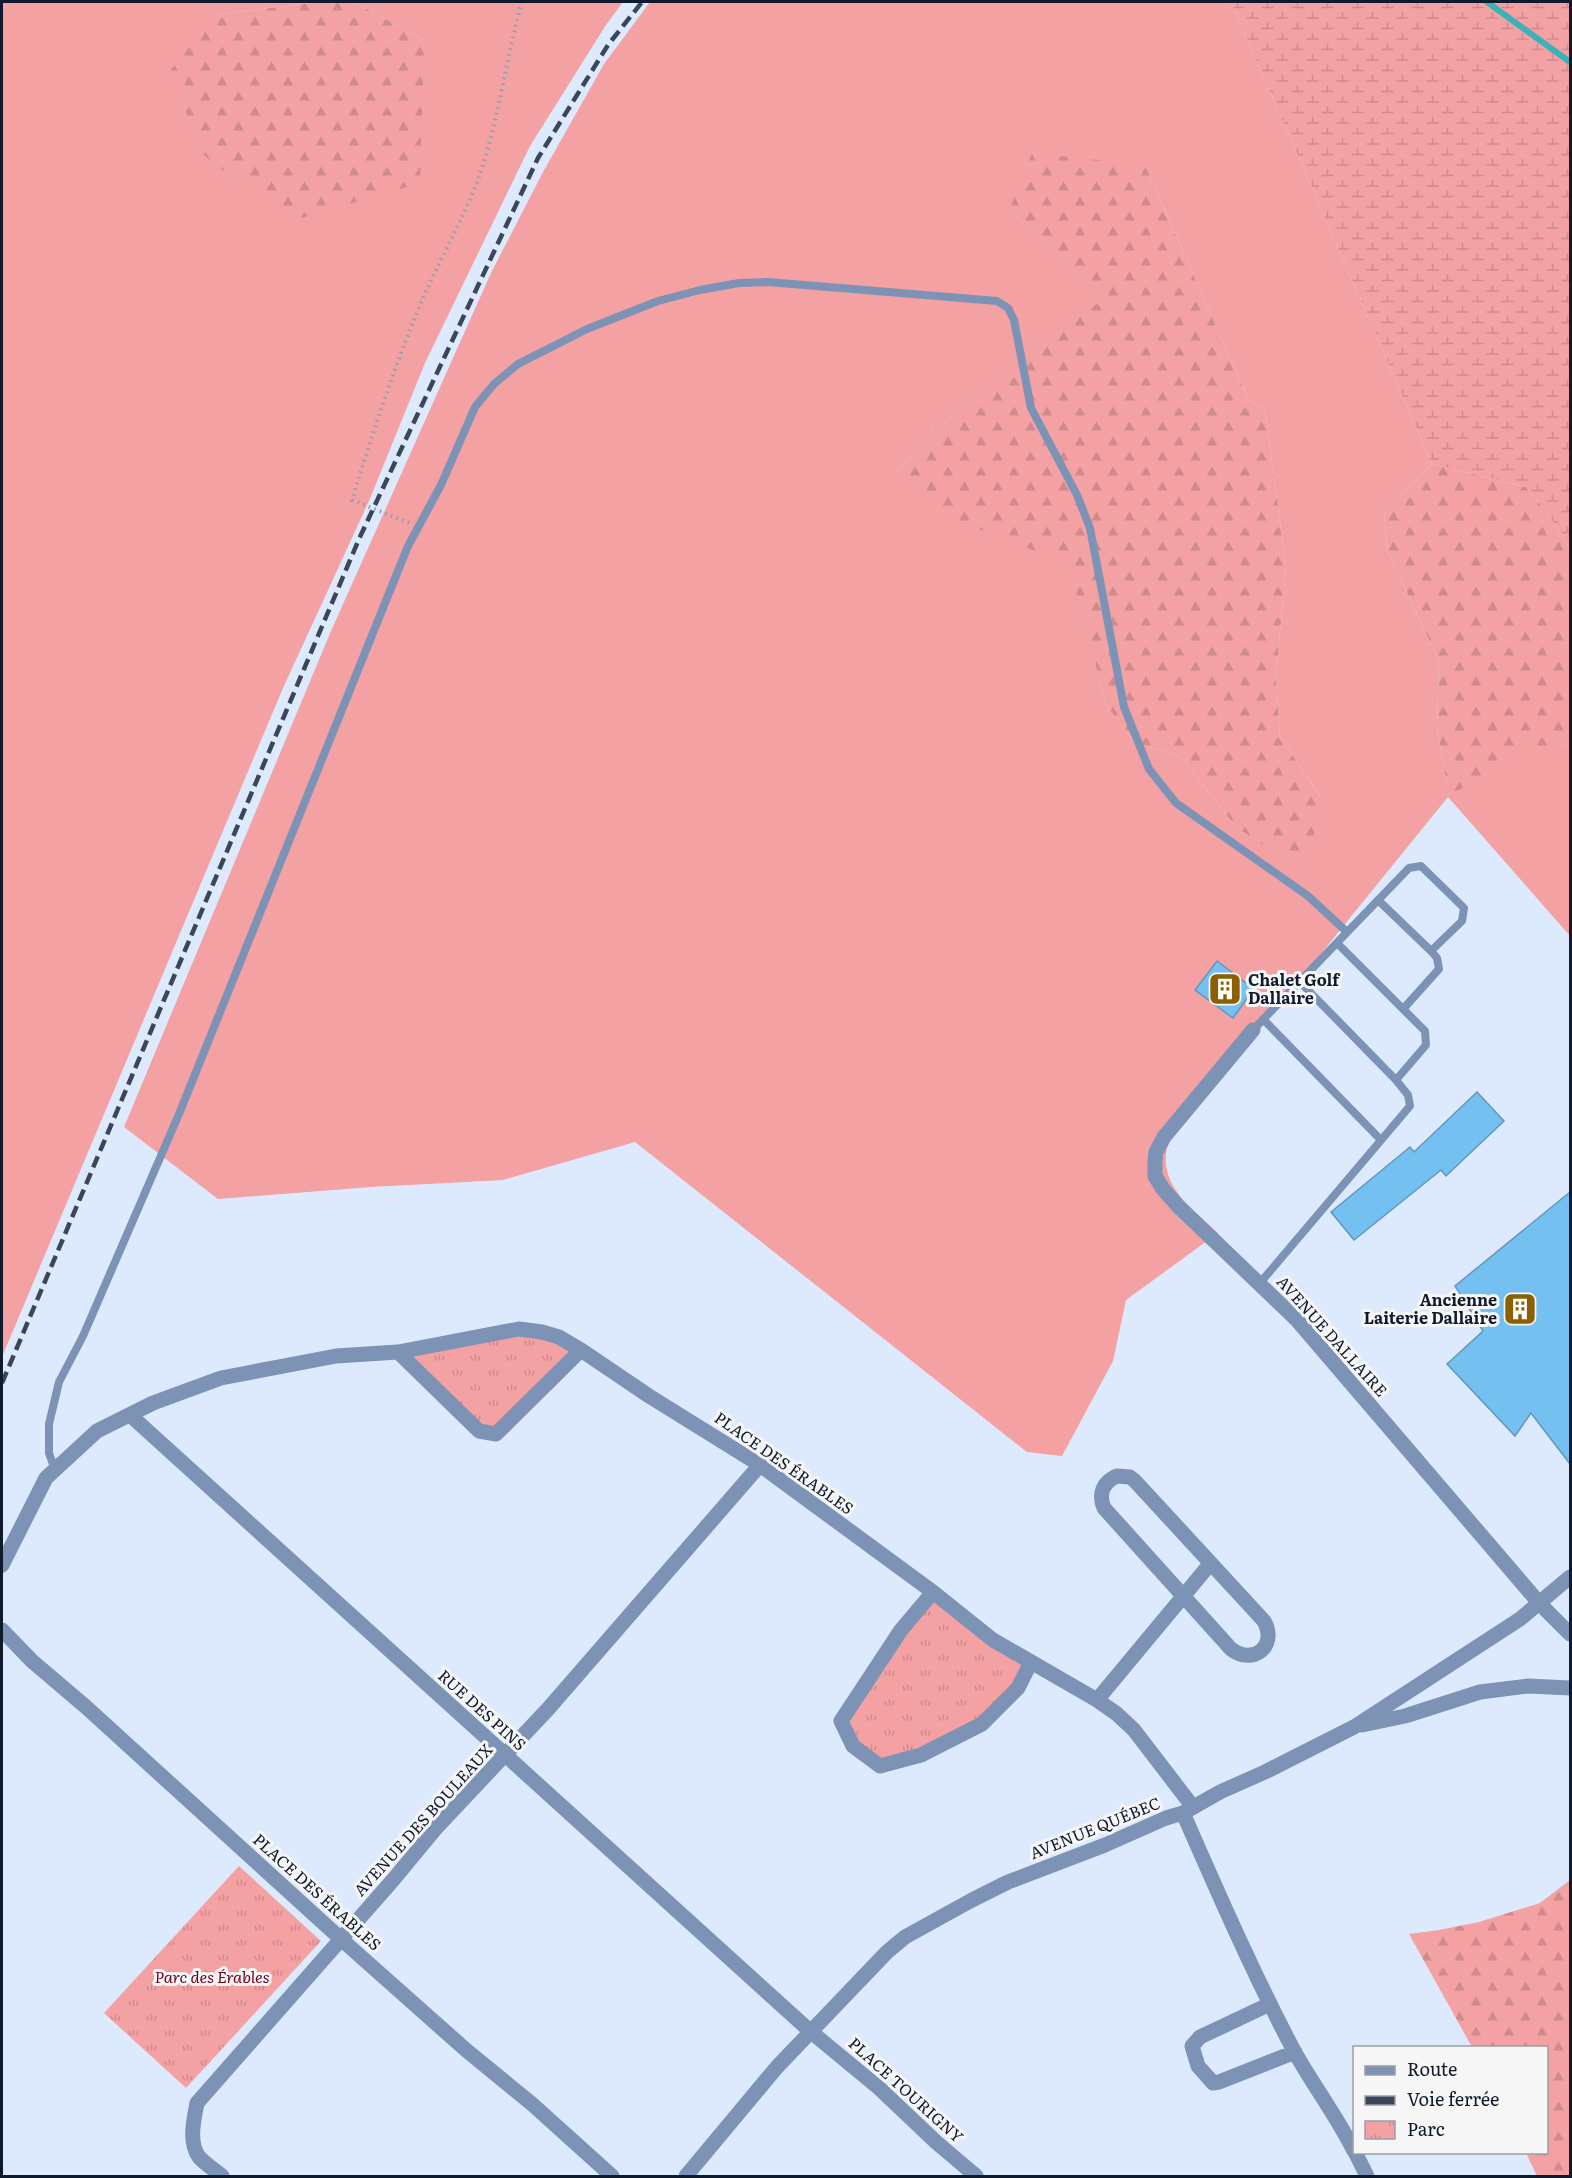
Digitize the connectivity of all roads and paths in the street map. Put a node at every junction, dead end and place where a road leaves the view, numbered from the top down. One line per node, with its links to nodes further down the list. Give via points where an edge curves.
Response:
1 (522, 2): 2 (path, via 480,174 419,309 382,405 352,500)
2 (418, 526): 4 (lane, via 475,408 494,384 518,364 587,329 658,300 739,283 768,282 997,301 1008,308 1014,320 1031,408 1086,514 1124,707 1149,769 1176,803 1308,896); 17 (lane, via 179,1114 84,1336 59,1382 49,1424 49,1453)
3 (1378, 900): 4 (lane); 6 (lane); 6 (lane, via 1409,868 1421,866 1464,908 1462,921)
4 (1347, 932): 5 (lane)
5 (1337, 943): 7 (lane); 8 (lane)
6 (1431, 951): 8 (lane, via 1439,969)
7 (1299, 981): 9 (lane); 10 (lane)
8 (1404, 1008): 10 (lane, via 1425,1031 1426,1046)
9 (1258, 1024): 11 (lane); 12 (street, AVENUE DALLAIRE, via 1164,1137 1156,1152 1155,1176 1178,1206)
10 (1396, 1080): 11 (lane, via 1408,1095 1410,1106)
11 (1381, 1140): 12 (lane)
12 (1260, 1283): 23 (street, AVENUE DALLAIRE, via 1297,1320)
13 (581, 1350): 14 (street, PLACE DES ÉRABLES, via 559,1337 519,1329); 14 (street, via 496,1434 478,1431); 16 (street, PLACE DES ÉRABLES)
14 (398, 1352): 15 (street, PLACE DES ÉRABLES, via 336,1356 222,1378)
15 (130, 1415): 17 (street, PLACE DES ÉRABLES, via 97,1431); 30 (street, RUE DES PINS)
16 (760, 1465): 21 (street, PLACE DES ÉRABLES); 30 (street, AVENUE DES BOULEAUX)
17 (55, 1470): 19 (street, PLACE DES ÉRABLES, via 46,1478)
18 (1210, 1564): 22 (street); 22 (street, via 1264,1621 1268,1639 1262,1650 1250,1656 1237,1653); 22 (street, via 1130,1477 1117,1476 1107,1482 1101,1495 1104,1508)
19 (2, 1565)
20 (1570, 1577): 23 (street, AVENUE QUÉBEC)
21 (933, 1592): 26 (street, PLACE DES ÉRABLES, via 993,1640); 26 (street, via 901,1630 841,1721 853,1746 880,1766 921,1755 982,1724 1018,1688)
22 (1182, 1596): 28 (street)
23 (1540, 1604): 25 (street, AVENUE DALLAIRE); 29 (street, AVENUE QUÉBEC)
24 (2, 1630): 32 (street, PLACE DES ÉRABLES)
25 (1570, 1634)
26 (1031, 1662): 28 (street, PLACE DES ÉRABLES)
27 (1570, 1688): 29 (street, via 1528,1686 1480,1692 1405,1716)
28 (1097, 1700): 31 (street, PLACE DES ÉRABLES, via 1134,1730)
29 (1354, 1727): 31 (street, AVENUE QUÉBEC)
30 (505, 1754): 32 (street, AVENUE DES BOULEAUX); 34 (street, RUE DES PINS)
31 (1188, 1810): 33 (street); 34 (street, AVENUE QUÉBEC, via 1008,1882 905,1937)
32 (340, 1939): 38 (street, AVENUE DES BOULEAUX, via 197,2103 194,2143 199,2156); 39 (street, PLACE DES ÉRABLES)
33 (1270, 2004): 35 (street); 35 (street, via 1200,2037 1192,2046 1198,2066 1213,2083)
34 (810, 2031): 40 (street, AVENUE QUÉBEC); 41 (street, PLACE TOURIGNY)
35 (1295, 2052): 36 (street)
36 (1353, 2149)
37 (1356, 2154): 42 (street)
38 (222, 2176)
39 (612, 2176)
40 (686, 2176)
41 (976, 2176)
42 (1367, 2176)

